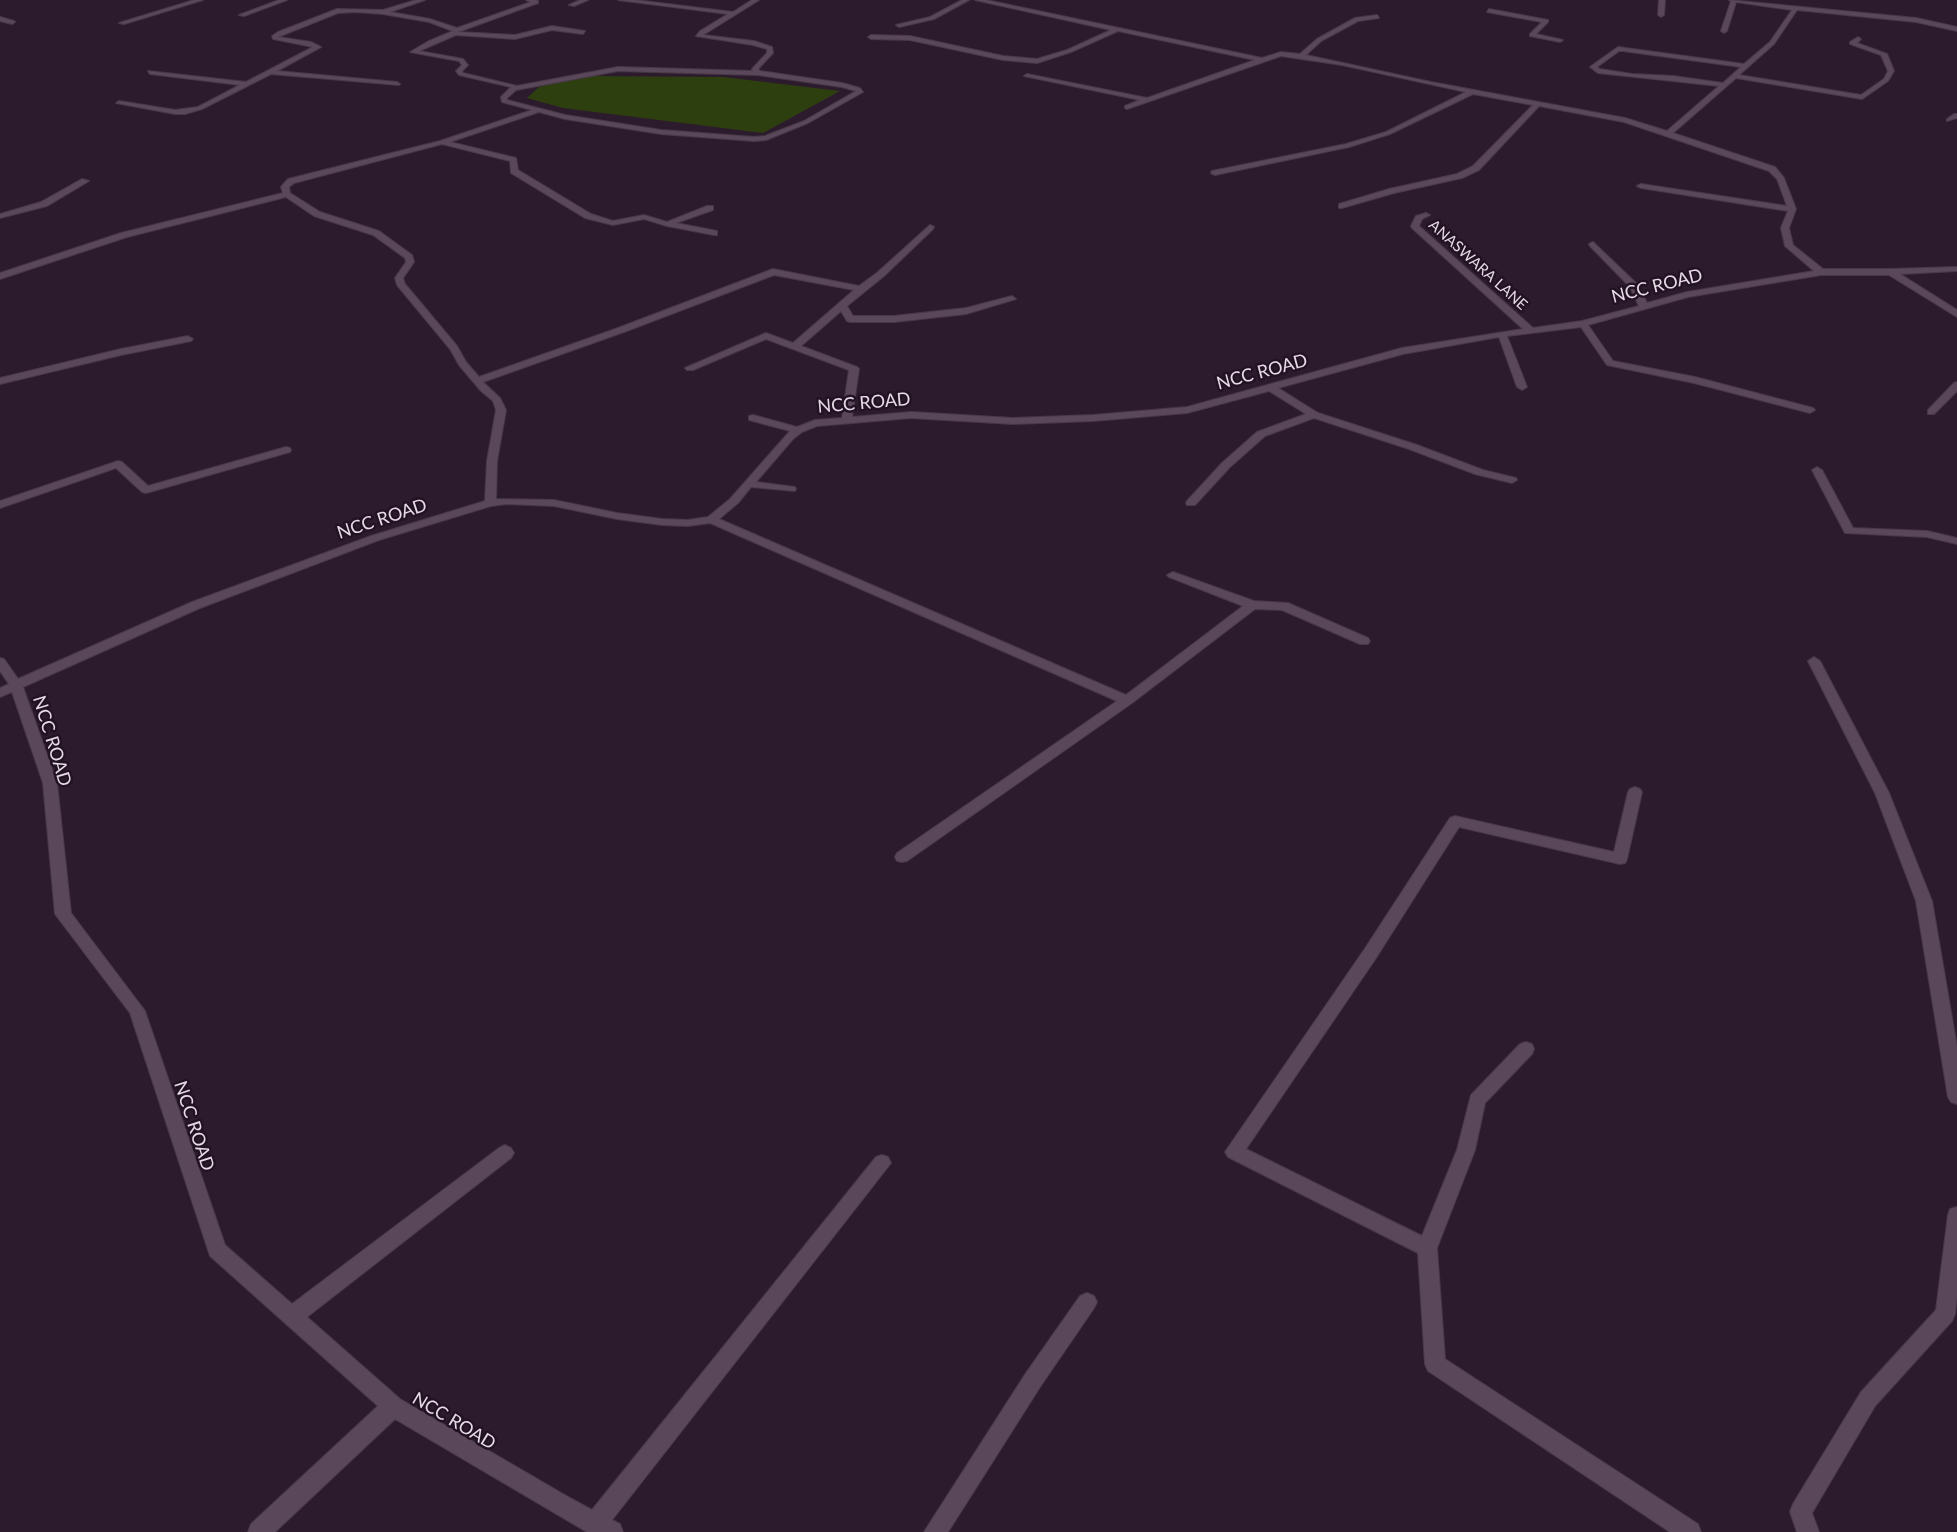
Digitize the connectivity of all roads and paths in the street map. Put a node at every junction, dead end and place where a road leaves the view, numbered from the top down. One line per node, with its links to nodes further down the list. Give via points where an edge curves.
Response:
1 (200, 0): 22 (street)
2 (284, 0): 17 (street)
3 (422, 0): 15 (street)
4 (529, 0): 27 (street, via 536,2)
5 (585, 0): 12 (street)
6 (621, 0): 16 (street)
7 (756, 0): 16 (street)
8 (966, 0): 23 (street, via 932,18)
9 (978, 0): 24 (street)
10 (1662, 0): 18 (street)
11 (1733, 0): 13 (street); 26 (street)
12 (572, 5)
13 (1795, 10): 25 (street, via 1916,20); 34 (street, via 1772,43)
14 (1489, 11): 31 (street, via 1546,20 1532,35)
15 (384, 12): 27 (street, via 430,21); 36 (street, via 337,11 275,36 280,40 318,47)
16 (732, 13): 37 (street, via 700,36 770,48 770,53 755,69)
17 (242, 15)
18 (1661, 15)
19 (1377, 16): 32 (street, via 1357,19 1319,40)
20 (0, 18): 21 (street)
21 (12, 22)
22 (122, 23)
23 (899, 25)
24 (1118, 29): 29 (street, via 1037,61 1004,58 910,38); 33 (street)
25 (1957, 29)
26 (1724, 31)
27 (456, 32): 28 (street, via 515,37 552,28); 43 (street, via 413,52 461,60 466,65 459,71 461,74 514,86)
28 (583, 32)
29 (871, 37)
30 (1858, 39): 39 (street, via 1852,43 1884,54 1890,70 1886,80 1862,97)
31 (1560, 40)
32 (1302, 55): 33 (street, via 1280,54); 44 (street)
33 (1262, 60): 45 (street)
34 (1746, 66): 39 (street); 42 (street, via 1623,48 1593,67 1598,71)
35 (150, 72): 40 (street)
36 (272, 72): 40 (street); 41 (street)
37 (758, 74): 43 (street, via 618,69); 49 (street, via 842,85 860,92 806,122 766,138 754,139 661,132)
38 (1027, 76): 45 (street)
39 (1734, 76): 42 (street)
40 (247, 84): 46 (street, via 200,108 185,112)
41 (397, 84)
42 (1724, 85): 52 (street)
43 (514, 89): 49 (street, via 504,101)
44 (1472, 92): 47 (street); 54 (street, via 1388,132 1348,146)
45 (1148, 100): 48 (street)
46 (119, 103)
47 (1537, 104): 52 (street, via 1625,120); 58 (street, via 1476,168 1458,176)
48 (1127, 107)
49 (538, 111): 53 (street)
50 (1957, 116): 51 (street)
51 (1949, 120)
52 (1668, 134): 60 (street, via 1772,169 1780,178)
53 (442, 142): 57 (street, via 297,179 285,187); 63 (street, via 513,160 514,171 588,216 613,223 644,217)
54 (1215, 173)
55 (86, 181): 61 (street, via 44,204)
56 (1641, 186): 60 (street)
57 (287, 194): 70 (street, via 124,235); 82 (street, via 317,214 376,233 409,257 410,262 399,278 401,285)
58 (1342, 206)
59 (710, 208): 63 (street)
60 (1792, 209): 68 (street, via 1785,228 1789,246)
61 (0, 216)
62 (1422, 216): 77 (street, ANASWARA LANE, via 1415,226)
63 (667, 224): 65 (street)
64 (930, 227): 71 (street)
65 (714, 233)
66 (1593, 244): 74 (street, via 1634,286)
67 (1957, 269): 69 (street, NCC ROAD)
68 (1821, 272): 69 (street, NCC ROAD); 74 (street, NCC ROAD, via 1687,295)
69 (1892, 272): 75 (street)
70 (0, 276)
71 (861, 289): 73 (street); 82 (street, via 773,272)
72 (1012, 299): 73 (street, via 966,311 894,319 850,319)
73 (842, 305): 80 (street)
74 (1644, 306): 76 (street, NCC ROAD)
75 (1957, 314)
76 (1583, 324): 77 (street, NCC ROAD); 87 (street, via 1610,363 1695,380)
77 (1530, 330): 78 (street, NCC ROAD)
78 (1502, 334): 85 (street, NCC ROAD, via 1402,351); 86 (street)
79 (188, 339): 83 (street)
80 (794, 347): 81 (street, via 766,336); 91 (street, via 854,369)
81 (690, 368)
82 (478, 380): 99 (street, via 497,400 501,410 492,461)
83 (0, 381)
84 (1957, 385): 88 (street)
85 (1270, 387): 89 (street); 91 (street, NCC ROAD, via 1187,410 1093,418 1013,421 911,415)
86 (1522, 387)
87 (1810, 410)
88 (1931, 412)
89 (1314, 415): 95 (street, via 1479,472); 98 (street, via 1261,434)
90 (753, 418): 92 (street)
91 (847, 419): 92 (street, NCC ROAD, via 815,423)
92 (798, 430): 96 (street, NCC ROAD)
93 (286, 450): 100 (street, via 146,490 118,464)
94 (1818, 470): 102 (street, via 1849,531 1927,534)
95 (1512, 480)
96 (749, 484): 97 (street); 101 (street, NCC ROAD)
97 (791, 489)
98 (1191, 502)
99 (490, 503): 101 (street, NCC ROAD, via 554,503 662,522); 108 (street, NCC ROAD, via 375,538 196,605)
100 (0, 505)
101 (711, 520): 110 (street)
102 (1957, 541)
103 (1173, 575): 104 (street)
104 (1252, 605): 105 (street, via 1284,606); 110 (street)
105 (1364, 641)
106 (0, 662): 108 (street)
107 (1814, 662): 114 (street, via 1882,793 1924,901)
108 (16, 685): 109 (street); 120 (street, NCC ROAD, via 50,783 63,914 137,1011 217,1250)
109 (0, 693)
110 (1127, 700): 112 (street)
111 (1634, 792): 118 (street, via 1620,859 1454,821 1370,954 1234,1152)
112 (902, 857)
113 (1526, 1048): 118 (street, via 1477,1100 1466,1150)
114 (1957, 1097)
115 (505, 1153): 120 (street)
116 (882, 1162): 122 (street)
117 (1957, 1216): 126 (street, via 1945,1314 1868,1399 1801,1512)
118 (1427, 1248): 125 (street, via 1435,1364)
119 (1086, 1302): 124 (street)
120 (291, 1317): 121 (street, NCC ROAD)
121 (393, 1406): 122 (street, NCC ROAD); 123 (street)
122 (604, 1528)
123 (258, 1532)
124 (935, 1532)
125 (1690, 1532)
126 (1808, 1532)

